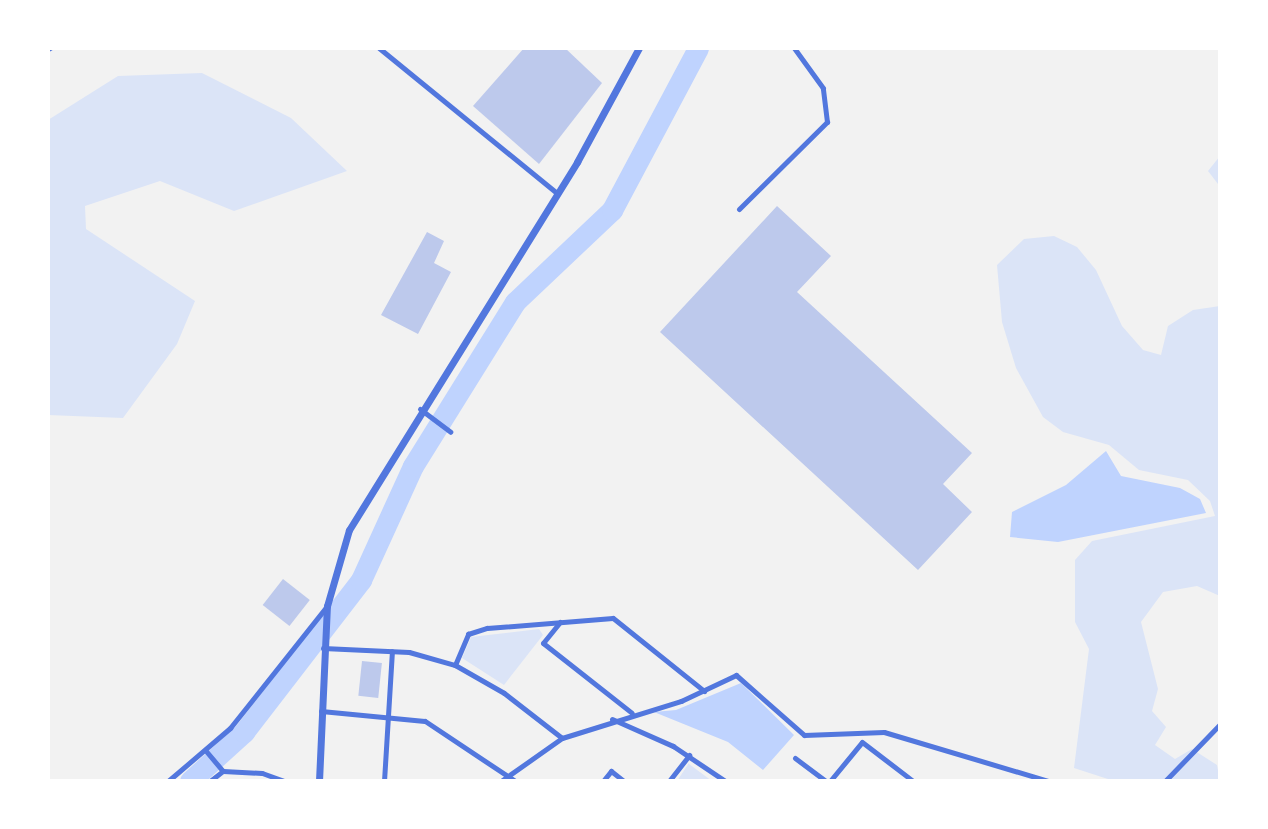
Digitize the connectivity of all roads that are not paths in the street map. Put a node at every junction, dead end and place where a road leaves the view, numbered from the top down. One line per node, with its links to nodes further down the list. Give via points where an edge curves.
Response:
1 (379, 48): 4 (street)
2 (639, 48): 4 (street)
3 (794, 48): 5 (street, via 823,88 826,122)
4 (558, 194): 6 (street)
5 (739, 209)
6 (420, 409): 7 (street); 8 (street, via 349,530)
7 (450, 432)
8 (327, 606): 10 (street); 20 (street, via 243,714)
9 (560, 622): 12 (street, via 487,627 468,634); 13 (street, via 613,618); 16 (street, via 543,643)
10 (323, 648): 11 (street); 14 (street)
11 (392, 651): 12 (street); 15 (street)
12 (454, 665): 19 (street, via 496,687)
13 (704, 691): 16 (street); 38 (street, via 736,675 804,735 884,732)
14 (321, 711): 15 (street); 28 (street)
15 (388, 713): 24 (street, via 440,727); 29 (street)
16 (632, 713): 17 (street)
17 (612, 719): 19 (street); 21 (street)
18 (1220, 724): 39 (street)
19 (562, 738): 24 (street)
20 (206, 751): 23 (street); 25 (street)
21 (689, 755): 34 (street); 35 (street)
22 (795, 758): 36 (street)
23 (223, 771): 26 (street); 27 (street, via 262,773)
24 (507, 775): 30 (street); 31 (street)
25 (168, 781)
26 (210, 781)
27 (284, 781)
28 (319, 781)
29 (384, 781)
30 (501, 781)
31 (515, 781)
32 (603, 781): 33 (street, via 611,771)
33 (624, 781)
34 (669, 781)
35 (725, 781)
36 (828, 781): 37 (street, via 862,742)
37 (913, 781)
38 (1048, 781)
39 (1166, 781)

